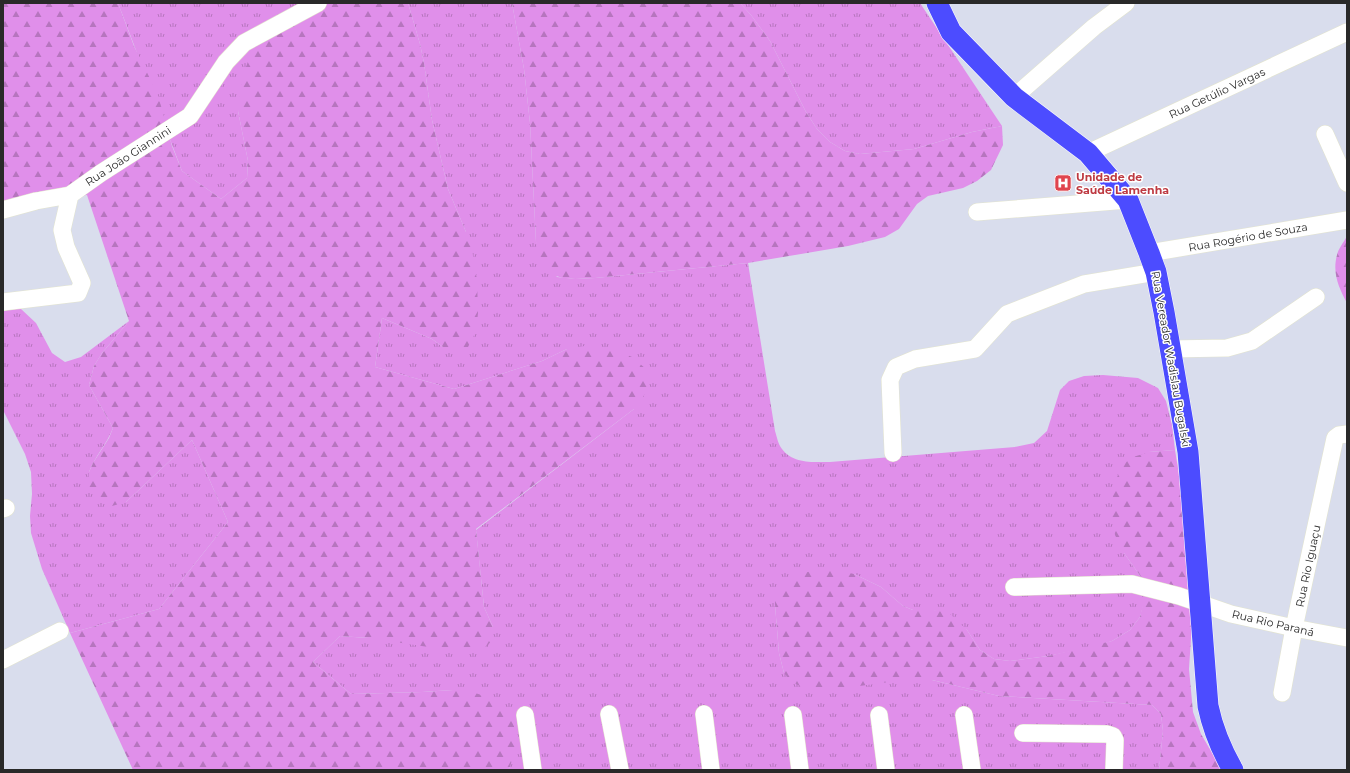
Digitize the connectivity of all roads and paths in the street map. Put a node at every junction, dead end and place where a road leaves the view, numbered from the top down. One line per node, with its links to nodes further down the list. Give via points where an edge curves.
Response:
1 (318, 3): 9 (street, Rua João Giannini, via 244,43 226,62 190,116)
2 (936, 3): 5 (main road, Rua Vereador Wadislau Bugalski, via 951,32)
3 (1126, 3): 5 (street, via 1094,27)
4 (1347, 32): 7 (street, Rua Getúlio Vargas)
5 (1014, 97): 7 (main road, Rua Vereador Wadislau Bugalski)
6 (1325, 134): 8 (street)
7 (1088, 153): 10 (main road, Rua Vereador Wadislau Bugalski)
8 (1347, 183)
9 (70, 195): 11 (street); 16 (street, via 62,230 66,247 82,283 78,294)
10 (1128, 200): 12 (street); 14 (main road, Rua Vereador Wadislau Bugalski)
11 (3, 210)
12 (977, 212)
13 (1347, 220): 14 (street, Rua Rogério de Souza)
14 (1152, 262): 17 (main road, Rua Vereador Wadislau Bugalski); 19 (street, Rua Rogério de Souza, via 1084,284 1007,314 975,349 915,359 896,367 890,380)
15 (1316, 297): 17 (street, via 1252,341 1227,348)
16 (3, 302)
17 (1170, 349): 21 (main road, Rua Vereador Wadislau Bugalski, via 1188,452)
18 (1341, 436): 22 (street, Rua Rio Iguaçu)
19 (893, 453)
20 (1014, 588): 21 (street, Rua Rio Paraná, via 1132,584)
21 (1200, 604): 22 (street, Rua Rio Paraná, via 1230,614); 41 (main road, Rua Vereador Wadislau Bugalski, via 1210,719)
22 (1294, 628): 24 (street, Rua Rio Paraná); 26 (street, Rua Rio Iguaçu)
23 (60, 631): 25 (street)
24 (1347, 638)
25 (3, 660)
26 (1282, 693)
27 (609, 714): 35 (street)
28 (704, 714): 36 (street)
29 (525, 715): 34 (street)
30 (793, 715): 37 (street)
31 (879, 715): 38 (street)
32 (964, 715): 39 (street)
33 (1023, 732): 40 (street, via 1113,736)
34 (533, 770)
35 (620, 770)
36 (711, 770)
37 (800, 770)
38 (886, 770)
39 (972, 770)
40 (1114, 770)
41 (1233, 770)

